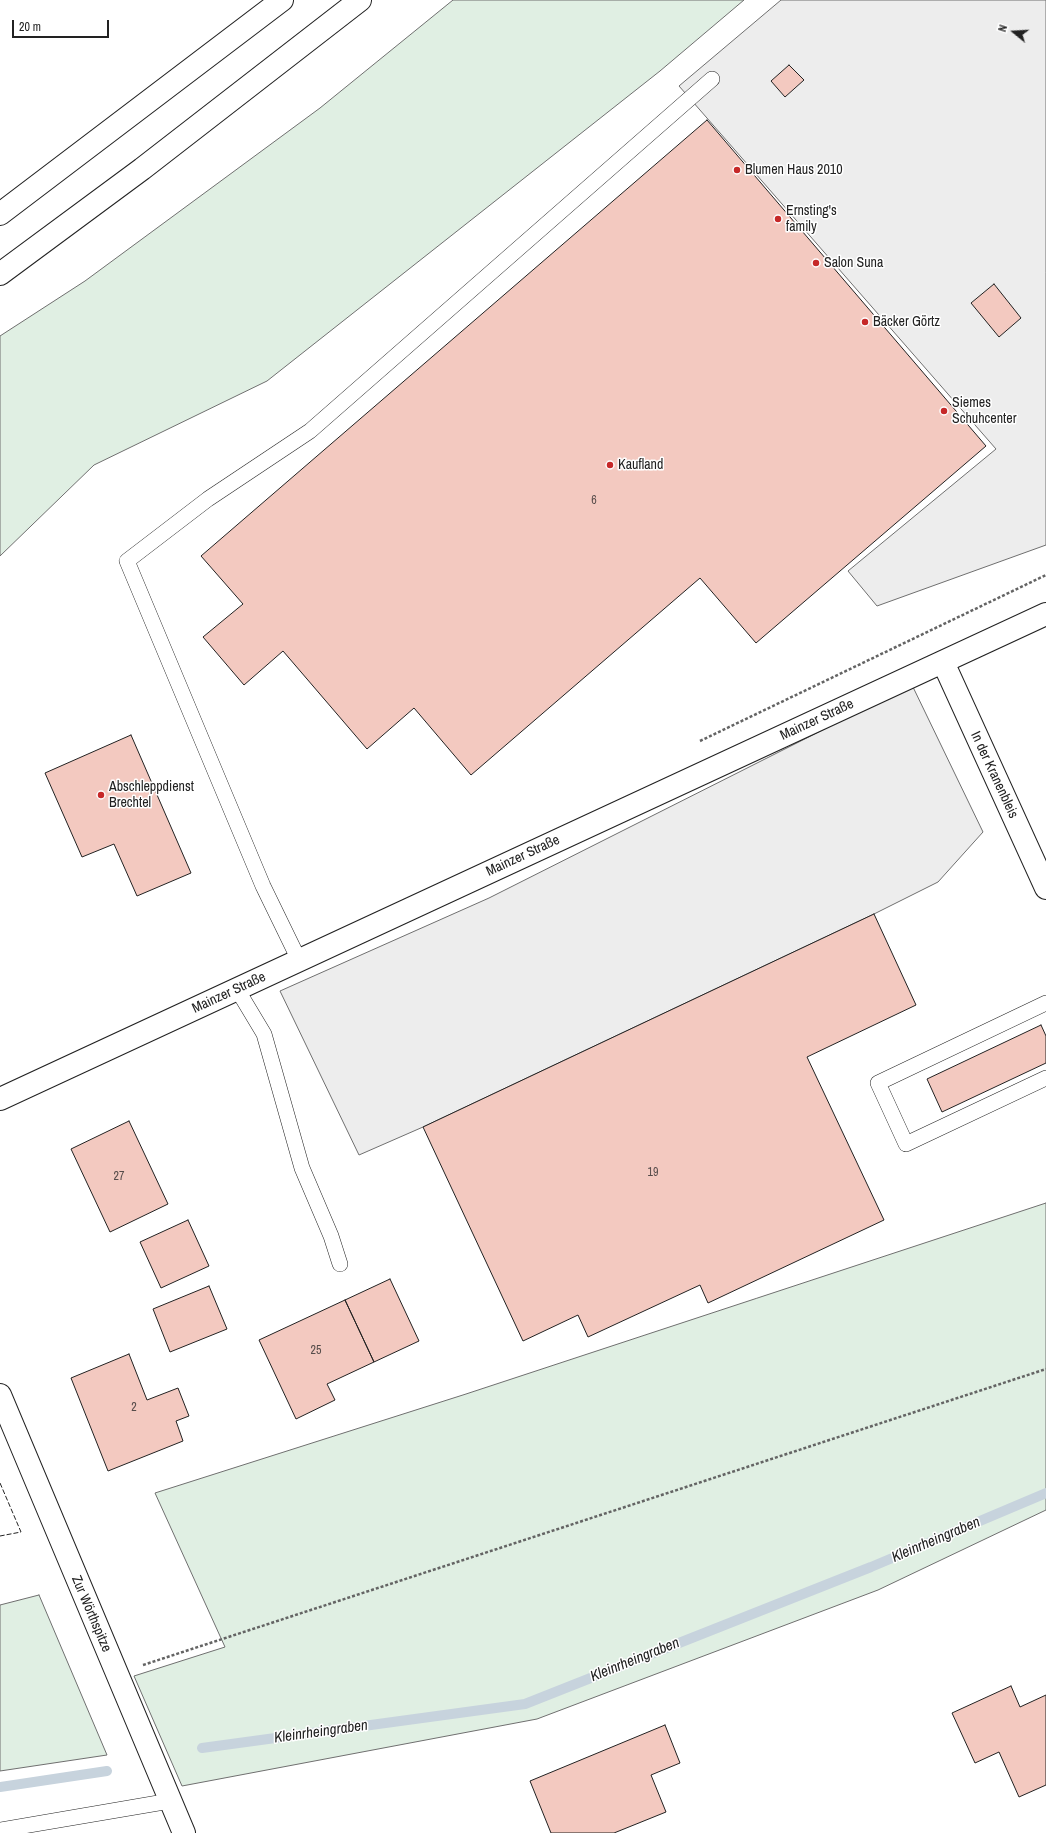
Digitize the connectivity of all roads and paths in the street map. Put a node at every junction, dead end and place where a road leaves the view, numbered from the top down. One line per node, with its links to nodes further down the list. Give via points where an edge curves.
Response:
1 (282, 0): 4 (main road)
2 (360, 0): 5 (main road, via 148,165)
3 (712, 79): 9 (lane, via 310,431 208,499 127,561 263,886)
4 (0, 214)
5 (0, 274)
6 (1046, 614): 7 (main road, Mainzer Straße)
7 (943, 662): 8 (main road, In der Kranenbleis); 9 (main road, Mainzer Straße)
8 (1046, 888)
9 (298, 960): 10 (main road, Mainzer Straße)
10 (237, 989): 13 (main road, Mainzer Straße); 14 (lane, via 264,1034 302,1168)
11 (1046, 1003): 12 (lane, via 878,1083 906,1144)
12 (1046, 1078)
13 (0, 1099)
14 (340, 1264)
15 (1046, 1369): 17 (path)
16 (0, 1395): 17 (main road, Zur Wörthspitze)
17 (116, 1674): 18 (main road, Zur Wörthspitze)
18 (170, 1801): 19 (lane); 20 (main road, Zur Wörthspitze)
19 (0, 1830)
20 (184, 1833)

